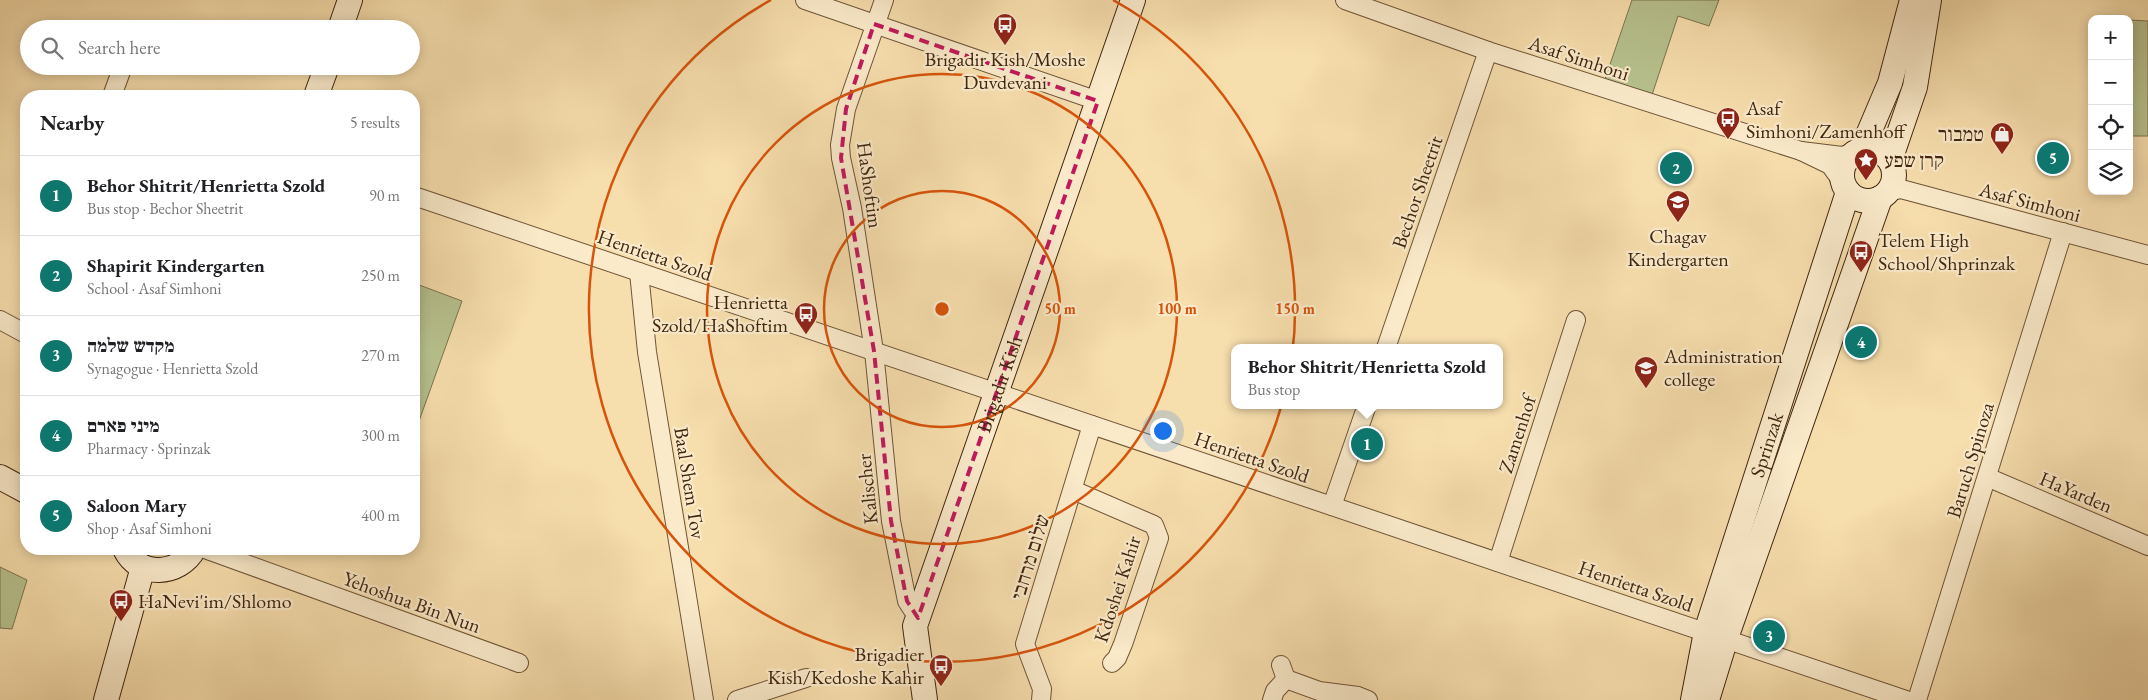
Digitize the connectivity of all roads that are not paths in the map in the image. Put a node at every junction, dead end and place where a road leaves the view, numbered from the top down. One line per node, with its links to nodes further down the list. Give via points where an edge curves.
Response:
1 (350, 0): 9 (street)
2 (806, 0): 10 (street)
3 (884, 0): 10 (street, HaShoftim)
4 (1133, 0): 16 (street, Brigadir Kish)
5 (1345, 0): 8 (street, Asaf Simhoni)
6 (1912, 0): 17 (street, via 1890,83)
7 (1929, 0): 19 (street, Sprinzak, via 1915,87)
8 (1378, 6): 11 (street, Asaf Simhoni)
9 (343, 20)
10 (874, 24): 16 (street); 29 (street, HaShoftim, via 846,110 840,145)
11 (1488, 51): 18 (street, Asaf Simhoni); 28 (street, Bechor Sheetrit)
12 (119, 75): 14 (street)
13 (324, 75): 15 (street)
14 (114, 90)
15 (318, 90)
16 (1098, 101): 30 (street, Brigadir Kish)
17 (1858, 151): 18 (street, Asaf Simhoni, via 1842,156); 19 (street, via 1877,150); 20 (street, via 1843,166)
18 (1801, 152): 20 (street, Asaf Simhoni, via 1830,165)
19 (1890, 183): 20 (street, via 1863,200); 22 (street, Asaf Simhoni); 45 (street, Sprinzak)
20 (1846, 188): 45 (street, Sprinzak)
21 (420, 198): 24 (street, Henrietta Szold)
22 (2063, 232): 23 (street, Asaf Simhoni); 33 (street, Baruch Spinoza)
23 (2148, 255)
24 (639, 272): 29 (street, Henrietta Szold); 50 (street, Baal Shem Tov, via 647,352)
25 (0, 320): 27 (street)
26 (1576, 320): 42 (street, Zamenhof)
27 (20, 331)
28 (1387, 344)
29 (874, 351): 30 (street, Henrietta Szold); 44 (street, Kalischer, via 891,521 907,601)
30 (996, 393): 32 (street, Henrietta Szold); 44 (street, Brigadir Kish)
31 (1366, 409): 37 (street)
32 (1092, 425): 36 (street, שלום מרחבי); 37 (street, Henrietta Szold)
33 (1987, 477): 38 (street, HaYarden); 59 (street, Baruch Spinoza)
34 (0, 478): 35 (street)
35 (20, 488)
36 (1073, 490): 47 (street, Kdoshei Kahir, via 1154,525 1158,538 1123,644); 53 (street, שלום מרחבי, via 1025,644 1042,689)
37 (1332, 506): 42 (street, Henrietta Szold)
38 (2148, 546)
39 (129, 555): 43 (street)
40 (189, 555): 43 (street, via 180,565 168,570 155,571)
41 (222, 555): 46 (street, Yehoshua Bin Nun)
42 (1498, 562): 45 (street, Henrietta Szold)
43 (143, 567): 49 (street)
44 (917, 622): 52 (street)
45 (1716, 635): 56 (street, Sprinzak); 57 (street, Sprinzak); 58 (street, Henrietta Szold)
46 (519, 663)
47 (1112, 663)
48 (806, 678): 51 (street)
49 (106, 700)
50 (704, 700)
51 (737, 700)
52 (926, 700)
53 (1040, 700)
54 (1272, 700): 55 (street, via 1283,672 1319,691)
55 (1368, 700)
56 (1693, 700)
57 (1707, 700)
58 (1906, 700)
59 (1917, 700)

